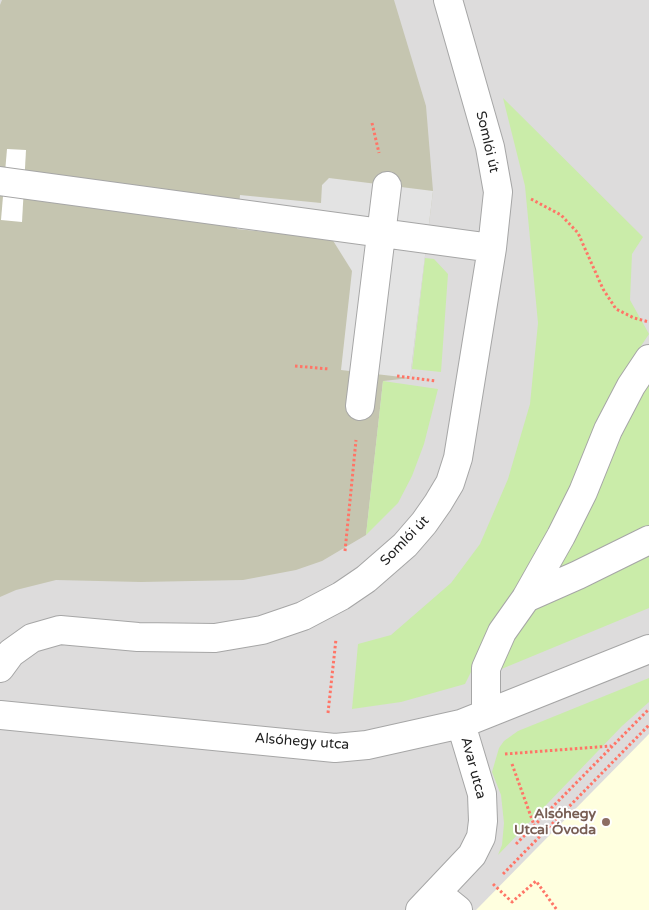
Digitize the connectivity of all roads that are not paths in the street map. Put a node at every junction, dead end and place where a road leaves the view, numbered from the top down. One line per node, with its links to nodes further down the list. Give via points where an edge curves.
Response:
1 (448, 0): 5 (street, Somlói út, via 488,139 498,192)
2 (0, 182): 4 (street)
3 (388, 186): 4 (street)
4 (383, 233): 5 (street); 7 (street)
5 (492, 248): 11 (street, Somlói út, via 468,403 450,483 424,523 366,579 303,616 262,630 206,638 138,638 60,630 32,638 11,653)
6 (649, 359): 9 (street, via 608,430 583,492)
7 (360, 406)
8 (649, 540): 9 (street)
9 (526, 598): 12 (street, via 502,632 486,668)
10 (649, 649): 12 (street, Alsóhegy utca)
11 (0, 668)
12 (486, 713): 14 (street, Alsóhegy utca)
13 (0, 715): 14 (street, Alsóhegy utca, via 335,748 391,741)
14 (461, 724): 15 (street, Avar utca, via 482,794 484,821 472,855)
15 (429, 901): 16 (street)
16 (458, 910)

